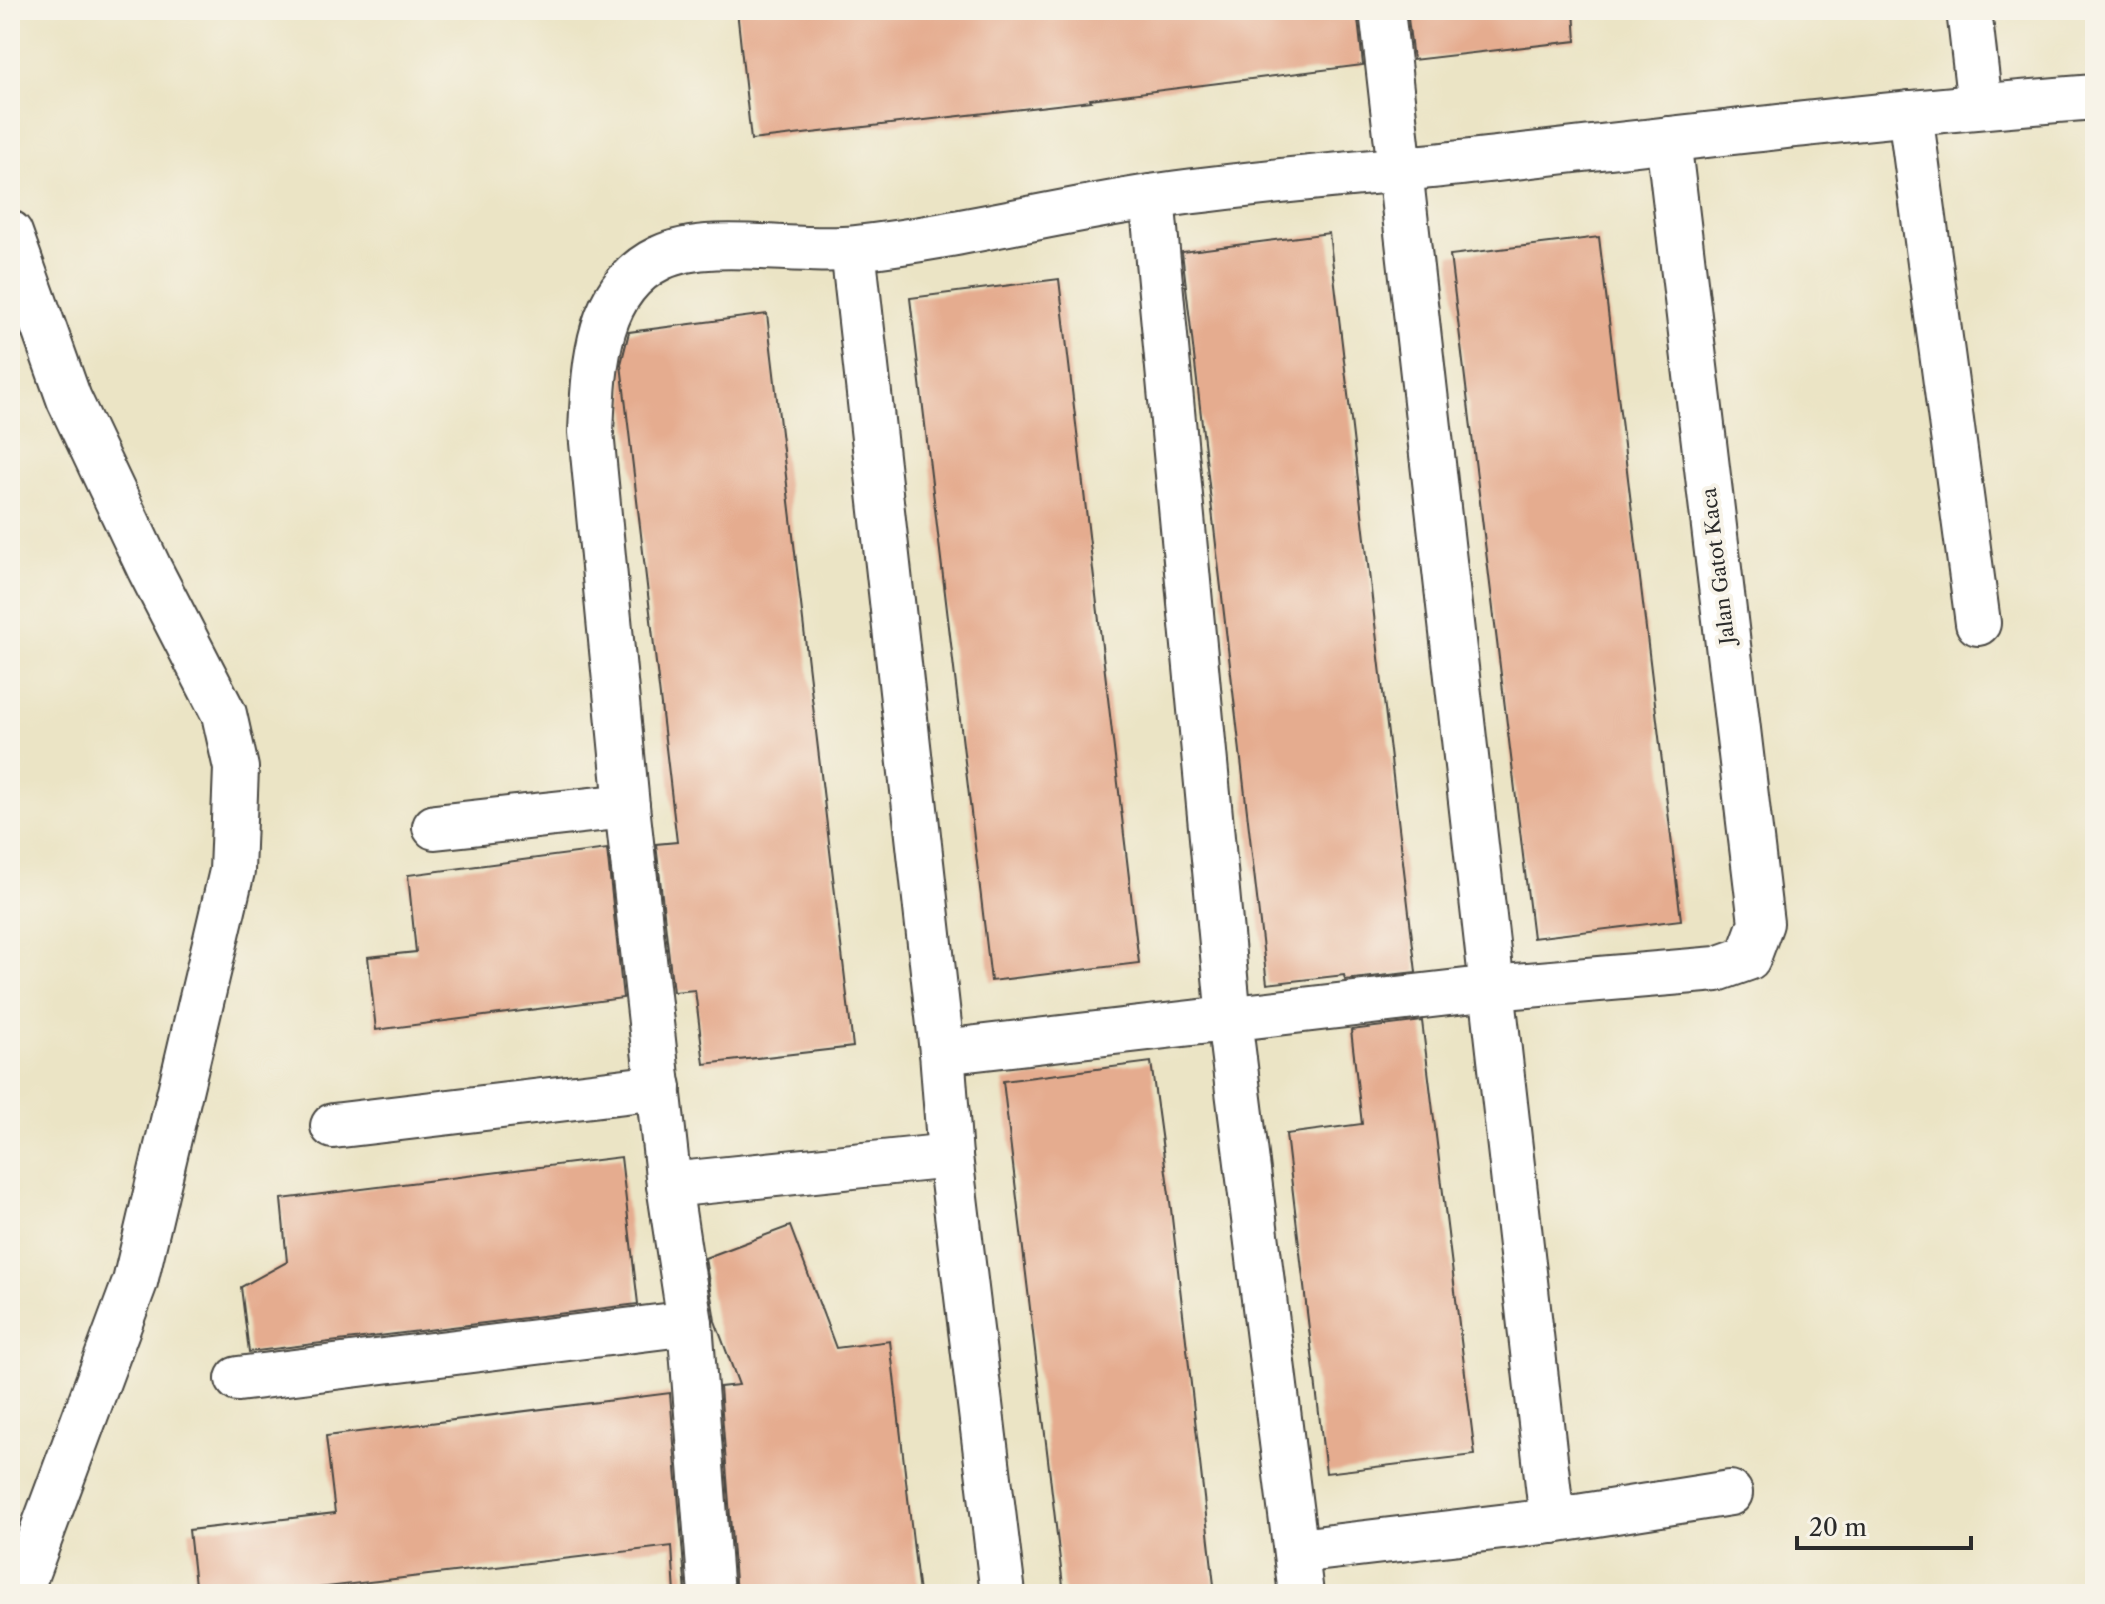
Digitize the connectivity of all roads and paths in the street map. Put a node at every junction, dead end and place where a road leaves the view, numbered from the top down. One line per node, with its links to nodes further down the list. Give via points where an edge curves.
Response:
1 (1382, 10): 7 (street)
2 (1969, 10): 4 (street)
3 (2095, 97): 4 (street)
4 (1980, 106): 5 (street)
5 (1910, 113): 6 (street); 11 (street)
6 (1668, 139): 7 (street); 14 (street, Jalan Gatot Kaca, via 1761,923 1748,958 1717,969)
7 (1400, 170): 8 (street); 14 (street)
8 (1152, 197): 10 (street); 15 (street)
9 (10, 233): 26 (street, via 69,399 224,714 236,768 232,871 135,1282)
10 (853, 249): 12 (street, via 694,248 660,258 627,280 607,312 593,384 591,432); 16 (street)
11 (1978, 623)
12 (627, 806): 13 (street); 17 (street)
13 (435, 827)
14 (1492, 988): 15 (street); 24 (street)
15 (1229, 1019): 16 (street); 25 (street)
16 (942, 1052): 19 (street)
17 (659, 1087): 18 (street); 20 (street)
18 (333, 1126)
19 (950, 1156): 20 (street); 28 (street)
20 (669, 1185): 21 (street)
21 (690, 1323): 22 (street); 27 (street)
22 (238, 1379)
23 (1730, 1493): 24 (street)
24 (1552, 1521): 25 (street)
25 (1298, 1551): 29 (street)
26 (19, 1594)
27 (711, 1594)
28 (1003, 1594)
29 (1301, 1594)

